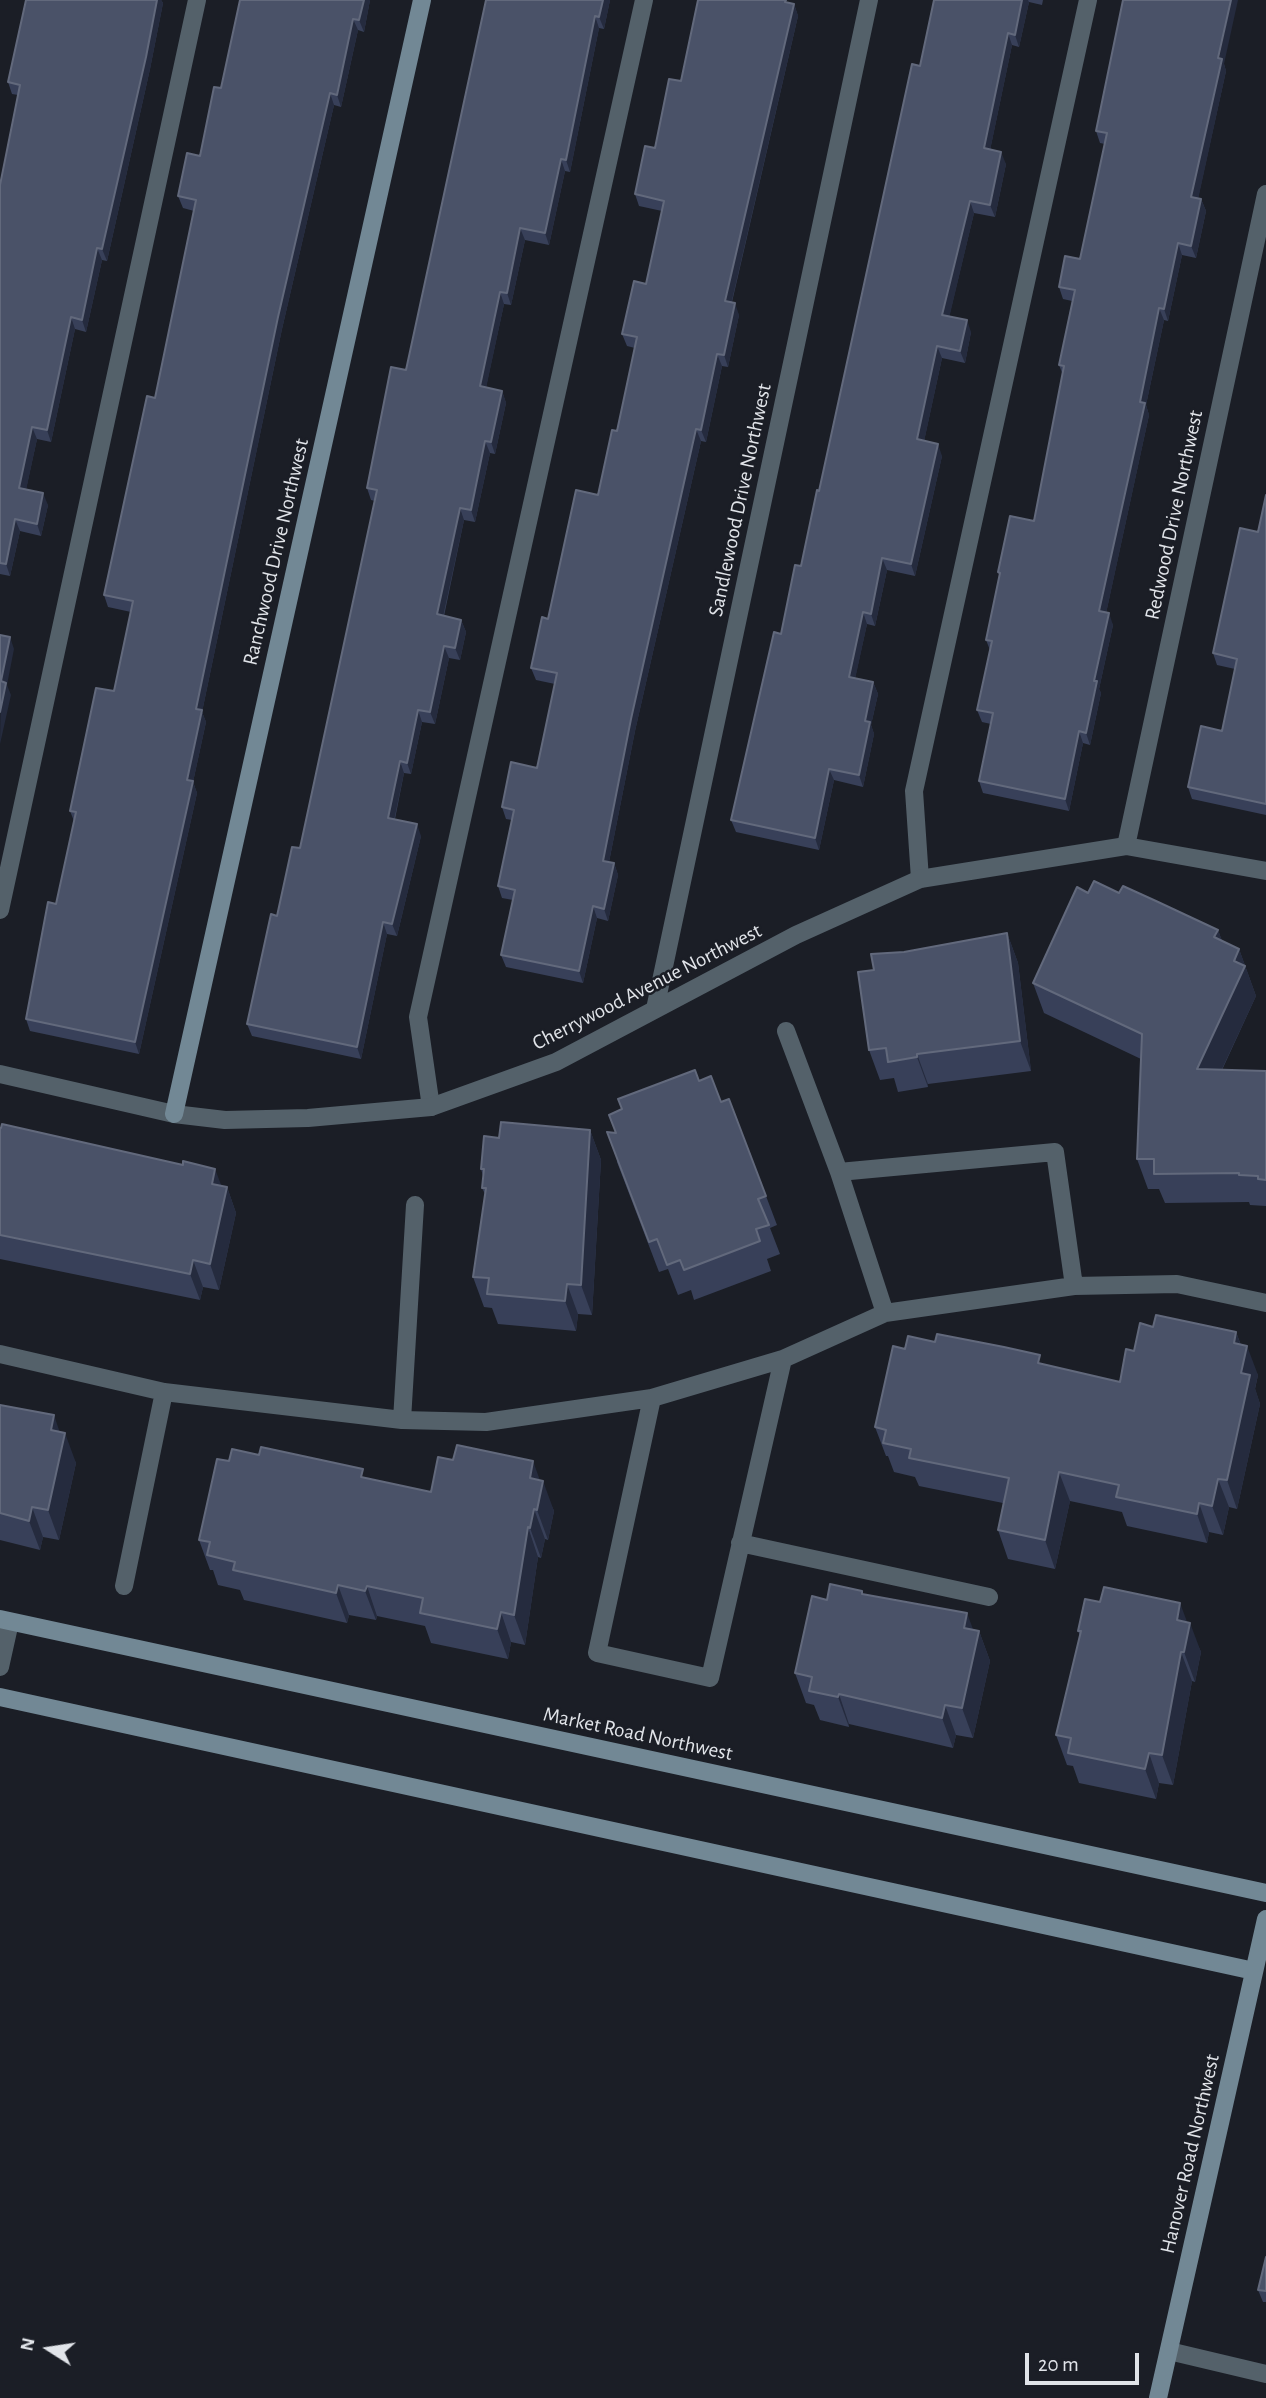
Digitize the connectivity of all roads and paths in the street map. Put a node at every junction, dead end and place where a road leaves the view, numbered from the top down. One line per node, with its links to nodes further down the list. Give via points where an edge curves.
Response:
1 (197, 0): 10 (street)
2 (422, 0): 15 (street, Ranchwood Drive Northwest)
3 (644, 0): 14 (street, via 418,1017)
4 (869, 0): 11 (street, Sandlewood Drive Northwest)
5 (1088, 0): 9 (street, via 914,791)
6 (1266, 194): 7 (street, Redwood Drive Northwest)
7 (1126, 846): 8 (street, Cherrywood Avenue Northwest); 9 (street, Cherrywood Avenue Northwest)
8 (1266, 871)
9 (920, 879): 11 (street, Cherrywood Avenue Northwest, via 796,935)
10 (0, 910)
11 (655, 1009): 14 (street, Cherrywood Avenue Northwest, via 556,1062)
12 (786, 1031): 16 (street)
13 (0, 1074): 15 (street, Cherrywood Avenue Northwest)
14 (431, 1107): 15 (street, Cherrywood Avenue Northwest, via 309,1118 225,1120)
15 (174, 1114)
16 (839, 1172): 18 (street, via 1055,1152); 20 (street)
17 (415, 1205): 25 (street)
18 (1074, 1286): 19 (street, via 1177,1284); 20 (street)
19 (1266, 1303)
20 (886, 1313): 22 (street)
21 (0, 1354): 23 (street)
22 (783, 1359): 24 (street); 26 (street)
23 (164, 1392): 25 (street); 27 (street)
24 (652, 1398): 25 (street, via 486,1422); 26 (street, via 597,1653 710,1678)
25 (402, 1420)
26 (740, 1543): 28 (street)
27 (124, 1586)
28 (989, 1597)
29 (5, 1621): 30 (street); 32 (street, Market Road Northwest)
30 (0, 1667)
31 (0, 1697): 34 (street)
32 (1266, 1893)
33 (1266, 1919): 34 (street, Hanover Road Northwest)
34 (1254, 1971): 35 (street, Hanover Road Northwest)
35 (1169, 2351): 36 (street); 37 (street, Hanover Road Northwest)
36 (1266, 2374)
37 (1158, 2398)

